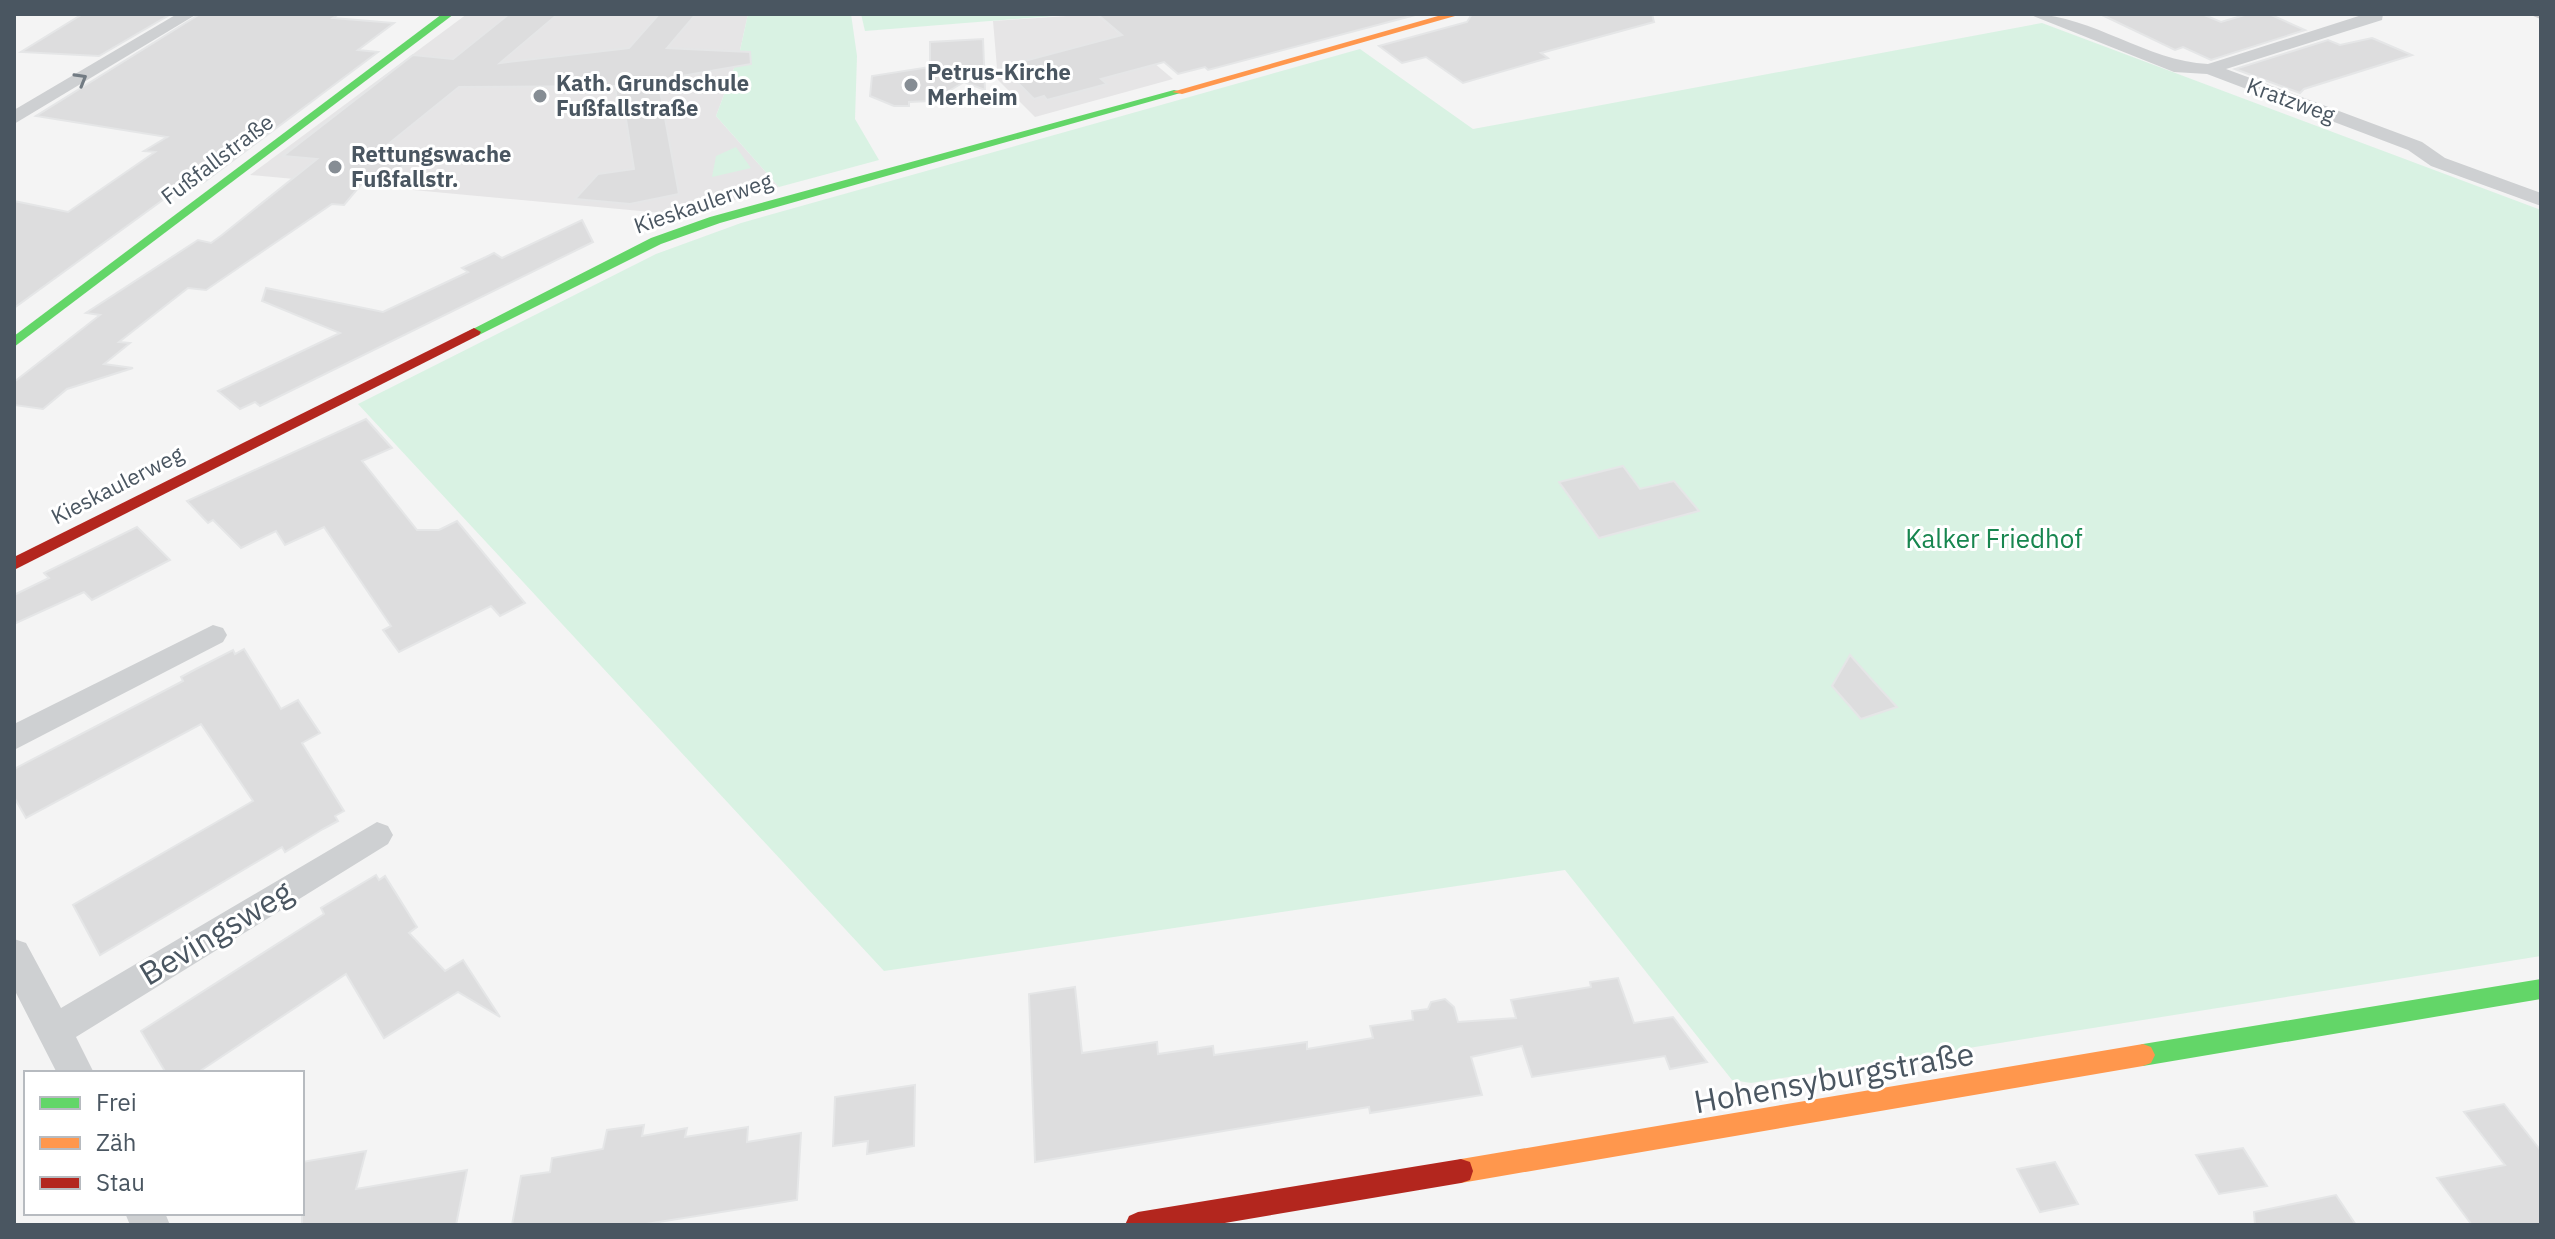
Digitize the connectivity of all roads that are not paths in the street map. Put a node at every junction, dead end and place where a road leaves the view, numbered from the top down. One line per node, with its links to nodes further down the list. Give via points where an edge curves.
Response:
1 (189, 14): 7 (street, one-way to 1)
2 (449, 14): 9 (street, Fußfallstraße)
3 (1457, 14): 10 (street, Kieskaulerweg, via 743,212 656,241)
4 (2036, 14): 6 (street, Kratzweg, via 2180,68)
5 (2376, 16): 6 (street)
6 (2209, 69): 8 (street, Kratzweg)
7 (14, 118)
8 (2541, 200)
9 (14, 343)
10 (14, 564)
11 (213, 635): 12 (street)
12 (14, 738)
13 (377, 835): 16 (street, Bevingsweg)
14 (14, 954): 16 (street)
15 (2541, 989): 18 (street, Hohensyburgstraße)
16 (56, 1030): 17 (street)
17 (75, 1071)
18 (1138, 1225)

